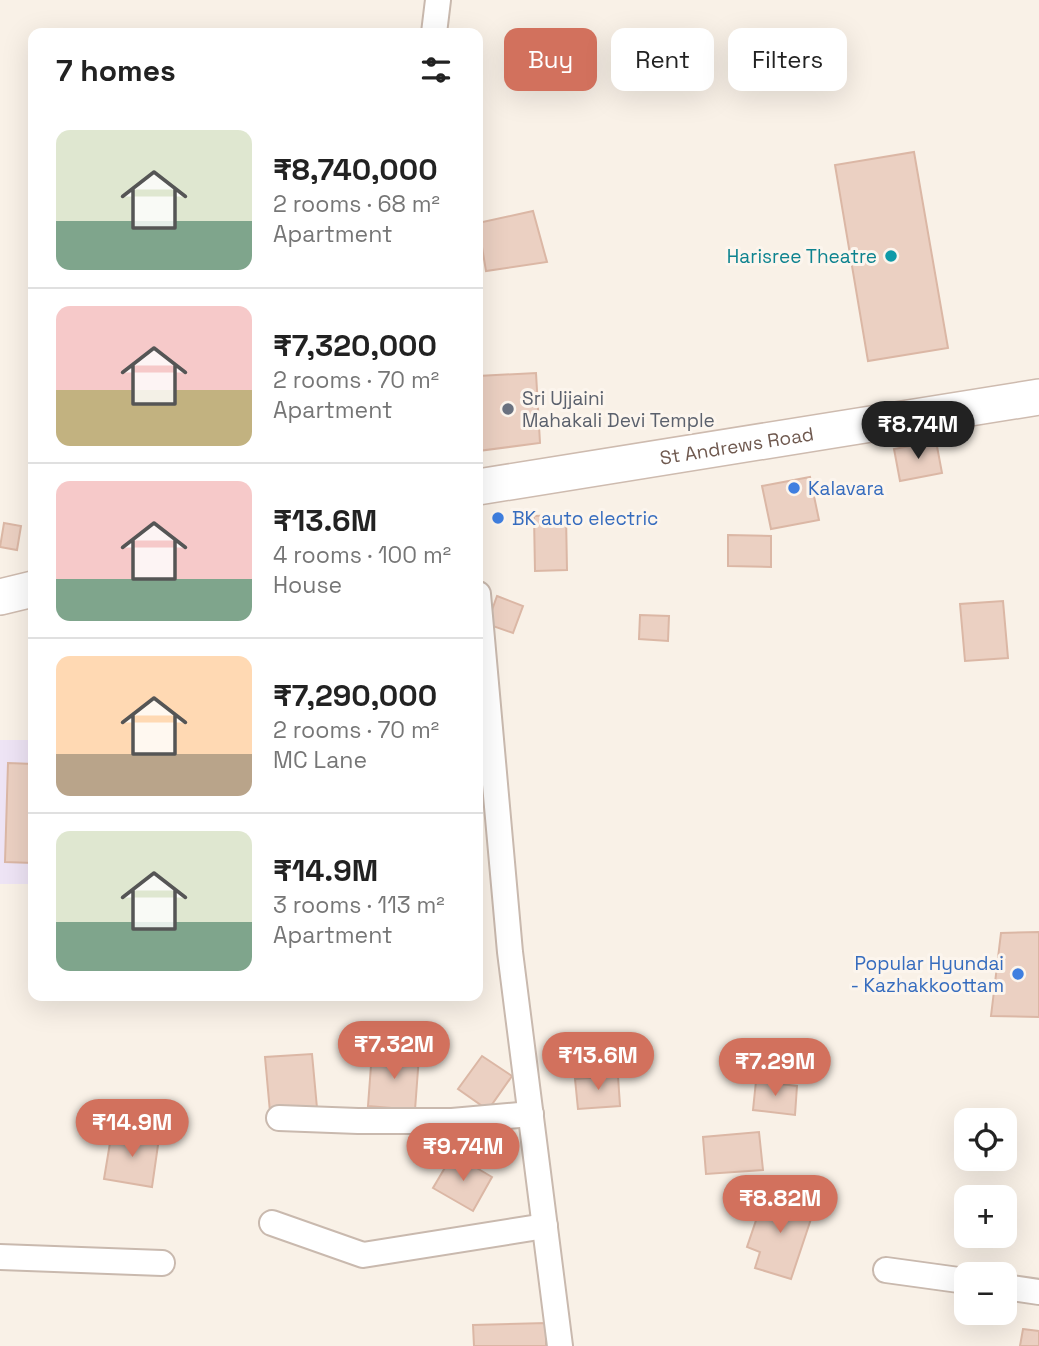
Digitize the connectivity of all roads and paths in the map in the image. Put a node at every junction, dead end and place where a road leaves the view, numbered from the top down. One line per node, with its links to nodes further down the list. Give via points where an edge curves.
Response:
1 (438, 0): 2 (street)
2 (435, 28)
3 (1039, 397): 4 (main road, St Andrews Road)
4 (483, 485)
5 (28, 590): 6 (main road)
6 (0, 597)
7 (483, 650): 8 (street, via 510,952)
8 (531, 1114): 9 (street, via 452,1121); 11 (street)
9 (279, 1118)
10 (272, 1223): 11 (street, via 363,1255)
11 (545, 1226): 18 (street)
12 (0, 1257): 13 (street)
13 (162, 1263)
14 (886, 1270): 15 (street)
15 (954, 1279)
16 (1017, 1289): 17 (street)
17 (1039, 1292)
18 (560, 1346)

